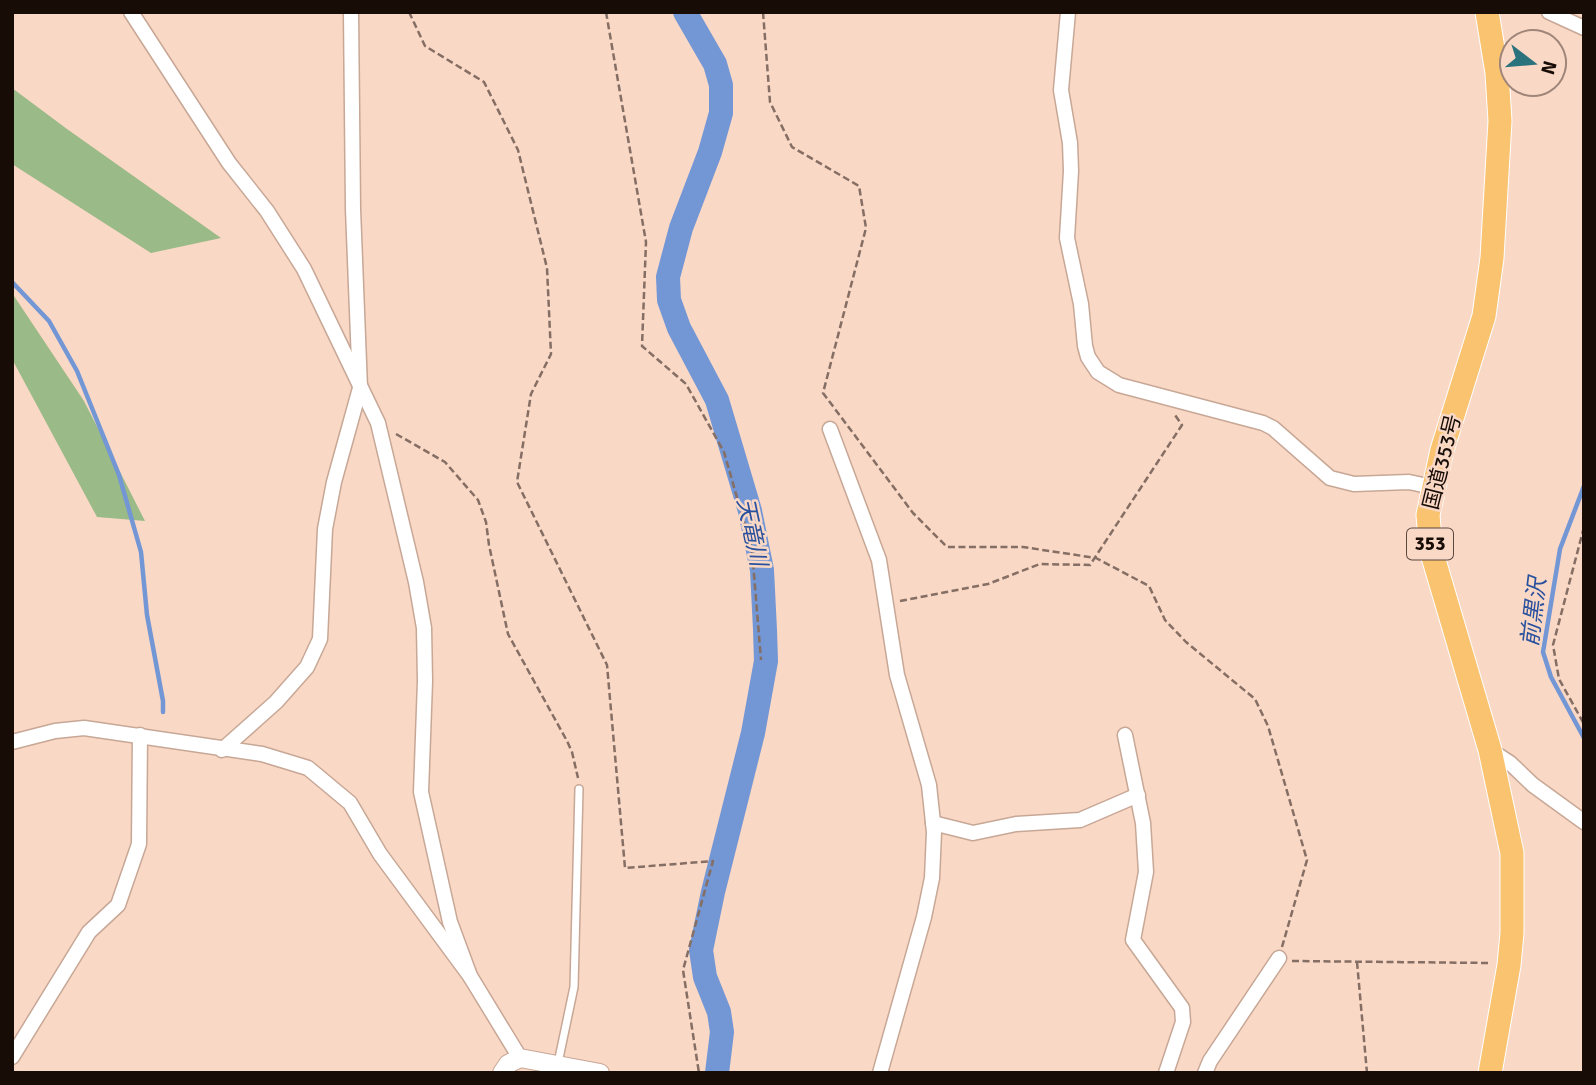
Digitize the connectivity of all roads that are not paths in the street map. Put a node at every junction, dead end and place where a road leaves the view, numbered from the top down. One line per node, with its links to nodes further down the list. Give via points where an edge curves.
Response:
1 (131, 12): 7 (street, via 304,269)
2 (351, 12): 7 (street)
3 (1068, 12): 9 (street, via 1061,90 1070,143 1067,238 1091,365 1119,385 1263,423 1330,478 1354,484 1409,482)
4 (1487, 12): 9 (highway, 国道353号 / 353, via 1500,121 1492,258 1483,316)
5 (1549, 12): 6 (street)
6 (1584, 28)
7 (360, 388): 13 (street, via 325,529 320,639 307,667); 20 (street, via 378,423 416,582 424,628 421,792 450,922)
8 (830, 429): 18 (street, via 879,560 897,675 929,785)
9 (1432, 487): 14 (highway, 国道353号 / 353, via 1428,515 1431,550)
10 (141, 735): 12 (street, via 85,728 55,730); 13 (street); 21 (street, via 139,844 118,905 89,932)
11 (1125, 735): 16 (street)
12 (12, 742)
13 (222, 750): 20 (street, via 262,754 308,768 350,803 380,854)
14 (1490, 750): 17 (street); 28 (highway, 国道353号 / 353, via 1512,853 1512,933)
15 (579, 789): 22 (lane, via 574,987)
16 (1138, 794): 18 (street, via 1080,820 1016,824 972,833); 26 (street, via 1146,872 1133,940 1182,1008 1183,1022)
17 (1584, 822)
18 (933, 823): 25 (street, via 932,878 924,917)
19 (1279, 958): 27 (street)
20 (470, 976): 23 (street)
21 (12, 1057)
22 (558, 1065): 23 (street); 24 (street)
23 (510, 1067)
24 (600, 1073)
25 (880, 1073)
26 (1166, 1073)
27 (1205, 1073)
28 (1490, 1073)

